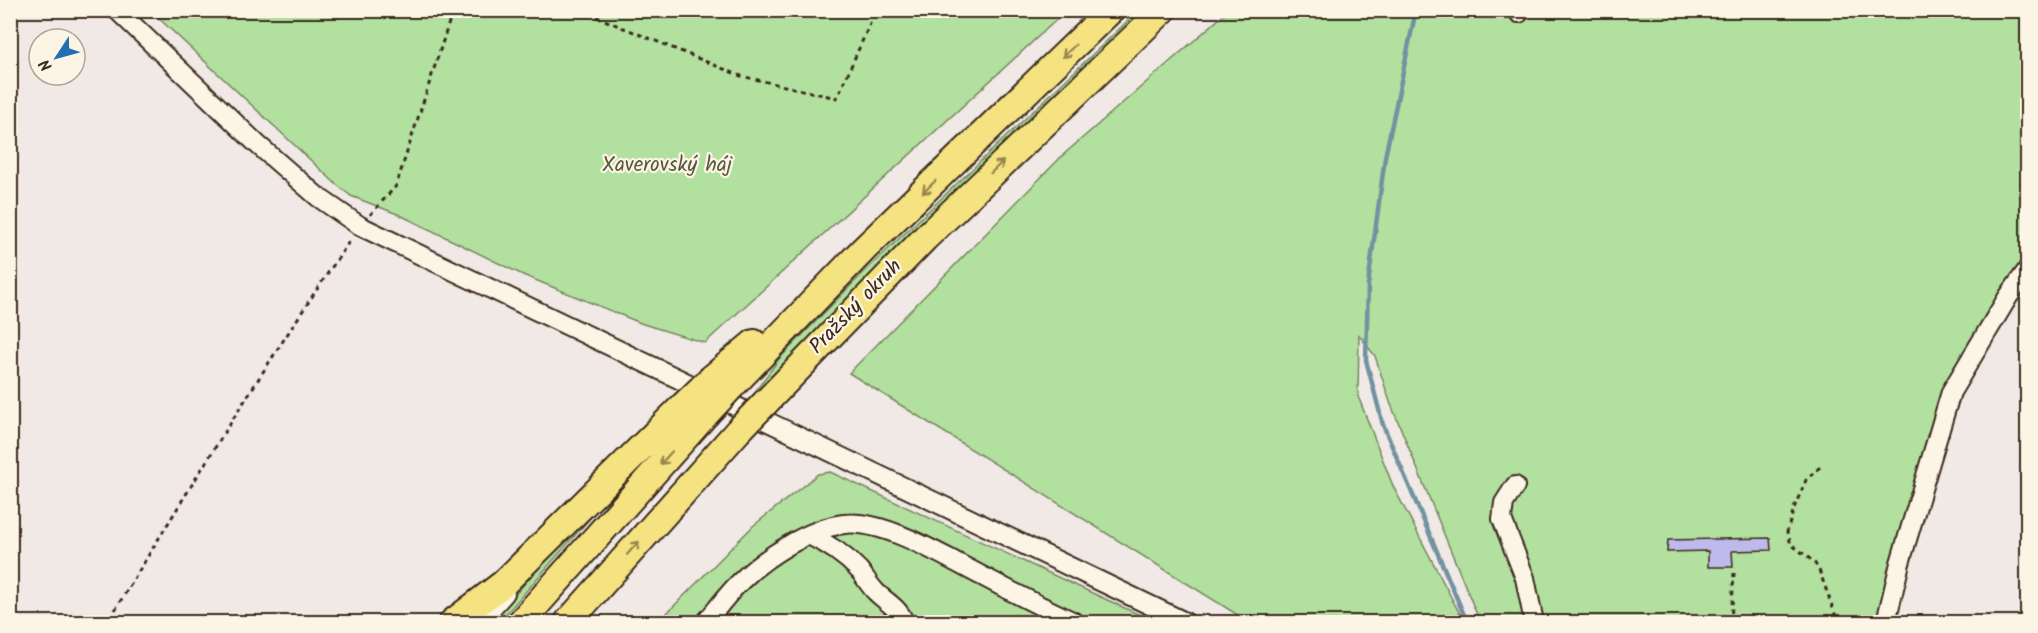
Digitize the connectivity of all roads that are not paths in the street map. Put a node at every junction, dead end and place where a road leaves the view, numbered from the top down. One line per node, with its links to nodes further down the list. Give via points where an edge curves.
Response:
1 (117, 10): 17 (street, via 257,144 318,197 360,225)
2 (1111, 10): 5 (highway, Pražský okruh, one-way to 5, bridge)
3 (1163, 10): 8 (highway, Pražský okruh, one-way to 3, bridge, via 738,431 925,238)
4 (2028, 269): 19 (street, via 1951,392)
5 (694, 410): 9 (highway, via 504,583); 10 (street, via 549,544); 11 (highway, Pražský okruh, one-way to 11)
6 (1515, 486): 18 (street, via 1504,503 1502,519 1525,578)
7 (809, 535): 14 (street, via 760,564); 15 (street, via 838,550 900,613); 16 (street, via 846,524 894,533)
8 (594, 592): 12 (highway, Pražský okruh); 13 (highway)
9 (453, 622)
10 (479, 622)
11 (521, 622)
12 (568, 622)
13 (576, 622)
14 (706, 622)
15 (904, 622)
16 (1074, 622)
17 (1185, 622)
18 (1534, 622)
19 (1886, 622)

